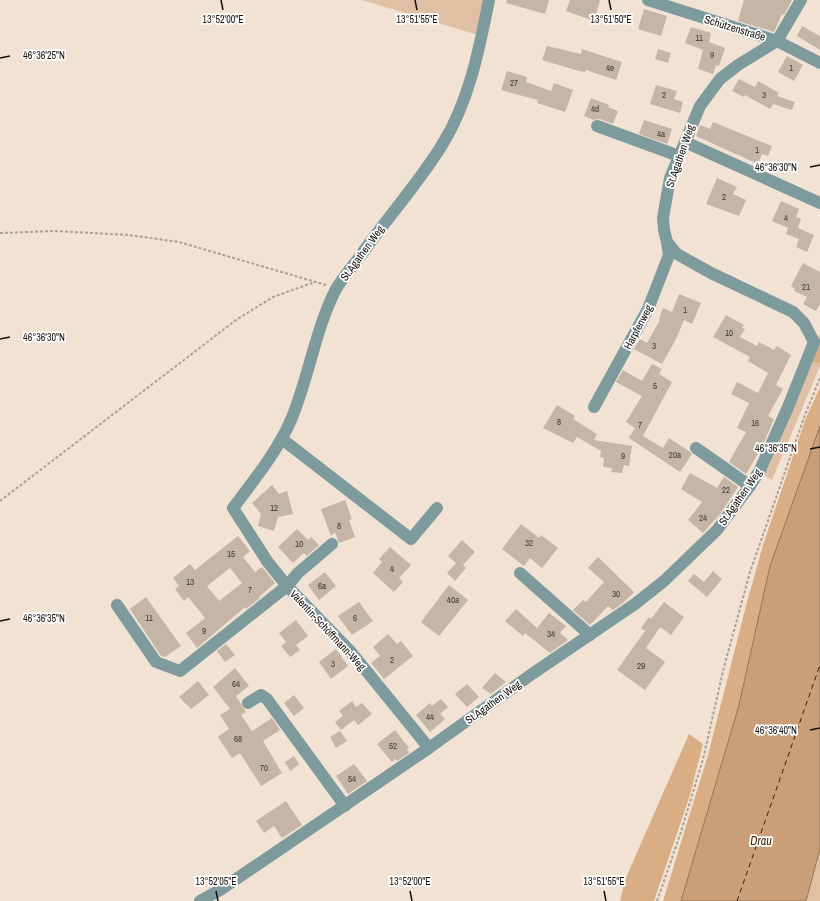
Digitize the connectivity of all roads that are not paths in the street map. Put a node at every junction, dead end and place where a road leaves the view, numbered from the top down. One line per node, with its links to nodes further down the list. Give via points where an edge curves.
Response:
1 (489, 0): 12 (street, St.Agathen Weg, via 480,47 456,121 417,181 337,288 325,313 310,366)
2 (648, 0): 4 (street, Schützenstraße)
3 (801, 0): 4 (street)
4 (777, 41): 5 (street, Schützenstraße); 7 (street, St.Agathen Weg, via 720,79 700,106)
5 (820, 63)
6 (597, 126): 8 (street)
7 (685, 142): 8 (street, St.Agathen Weg); 9 (street)
8 (679, 156): 10 (street, St.Agathen Weg, via 670,178 663,218)
9 (820, 203)
10 (668, 242): 11 (street, Harpfenweg, via 669,255 648,309); 14 (street, St.Agathen Weg, via 677,254 692,263 793,312 804,323 814,342 782,421)
11 (594, 406)
12 (282, 439): 15 (street, St.Agathen Weg); 16 (street, via 411,539)
13 (696, 448): 14 (street)
14 (750, 486): 21 (street, St.Agathen Weg, via 717,530 664,581)
15 (233, 508): 19 (street, Valentin-Schöffmann-Weg, via 267,561)
16 (437, 508)
17 (332, 544): 19 (street)
18 (520, 573): 21 (street)
19 (287, 586): 20 (street, via 180,671 156,662); 23 (street, Valentin-Schöffmann-Weg, via 351,652)
20 (117, 605)
21 (590, 635): 23 (street, St.Agathen Weg)
22 (248, 703): 24 (street, via 261,695 268,698)
23 (429, 748): 24 (street, St.Agathen Weg)
24 (345, 806): 25 (street, St.Agathen Weg)
25 (200, 901)

